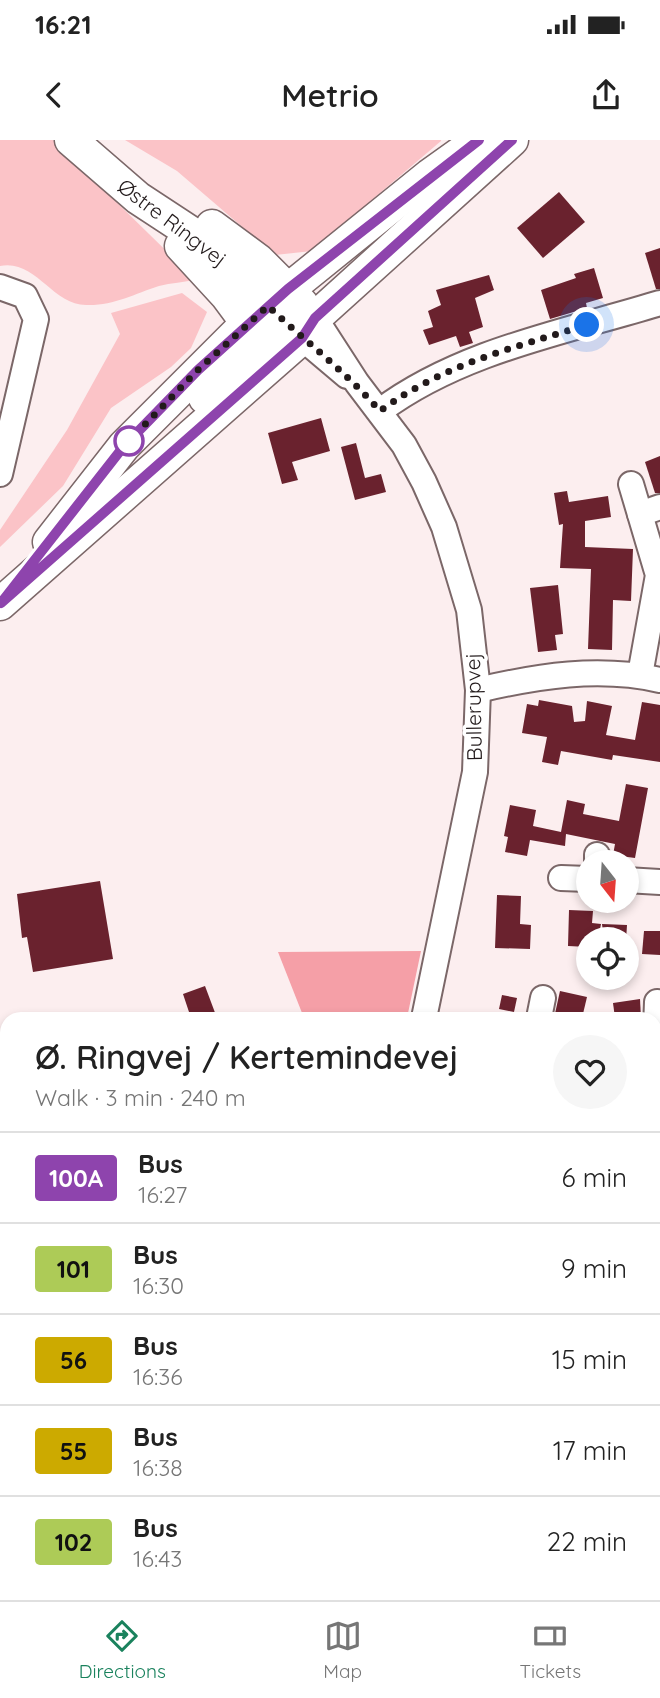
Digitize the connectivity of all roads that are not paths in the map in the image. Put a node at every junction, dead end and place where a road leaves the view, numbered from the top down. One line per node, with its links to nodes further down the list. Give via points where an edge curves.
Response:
1 (71, 140): 7 (main road, Østre Ringvej, via 138,198 205,242)
2 (78, 140): 7 (main road, Østre Ringvej, via 230,238)
3 (479, 140): 7 (main road, via 430,175)
4 (512, 140): 7 (main road)
5 (0, 287): 10 (street, via 25,296 36,319)
6 (660, 303): 9 (street, via 464,363 428,379)
7 (292, 319): 9 (street, Bullerupvej); 14 (main road, via 155,447 115,502); 14 (main road, via 124,446)
8 (0, 392): 10 (street, via 9,417)
9 (380, 411): 16 (street, Bullerupvej, via 424,482 444,527 469,610)
10 (10, 439): 11 (street)
11 (0, 474)
12 (631, 484): 13 (street)
13 (650, 511): 15 (street, via 657,575)
14 (0, 604)
15 (650, 678): 16 (street, via 554,675)
16 (478, 690): 22 (street, Bullerupvej, via 475,772)
17 (561, 878): 18 (street)
18 (576, 879)
19 (639, 881): 20 (street)
20 (660, 882)
21 (657, 1002): 23 (street)
22 (425, 1012)
23 (657, 1012)

